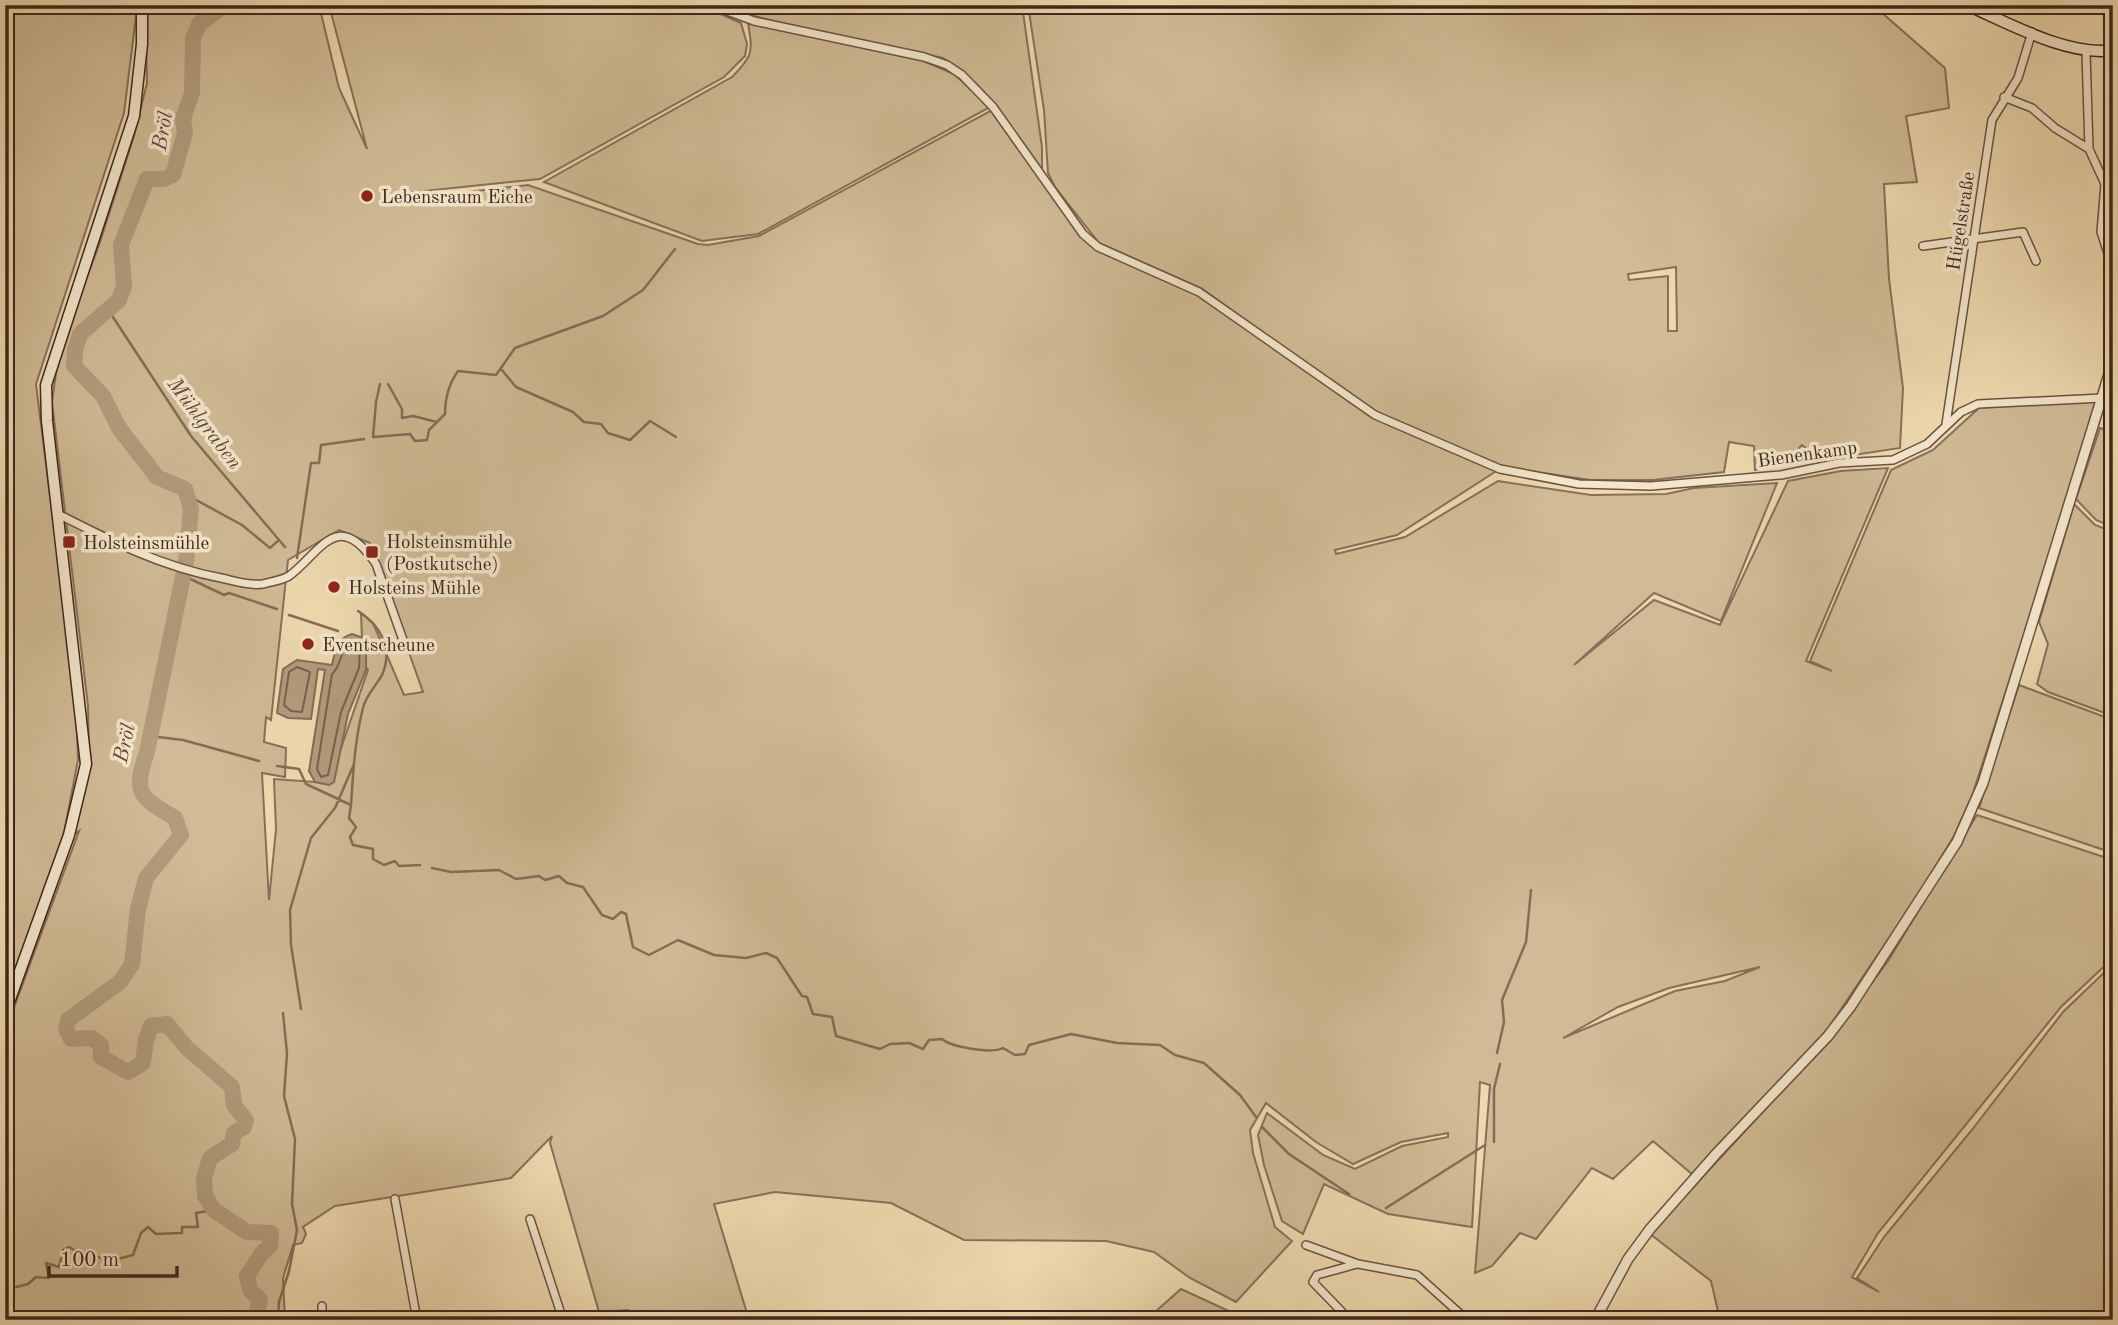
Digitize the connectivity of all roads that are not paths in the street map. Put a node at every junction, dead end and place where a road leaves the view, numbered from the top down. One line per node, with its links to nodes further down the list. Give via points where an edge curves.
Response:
1 (142, 5): 16 (main road, via 134,116 46,385)
2 (710, 5): 15 (street, Bienenkamp, via 754,21 947,65 993,107 1083,234 1098,247 1199,292 1375,415 1500,469 1579,484 1651,486 1781,475 1839,463 1893,460 1927,444)
3 (1967, 5): 4 (main road)
4 (2032, 32): 6 (main road); 7 (street, Hügelstraße, via 2018,78)
5 (2113, 50): 6 (main road)
6 (2086, 52): 8 (street)
7 (2004, 97): 8 (street, via 2032,108); 9 (street, Hügelstraße, via 1992,121)
8 (2089, 149): 12 (street, via 2105,184 2101,232)
9 (1972, 240): 10 (street); 11 (street, via 2022,232); 15 (street, Hügelstraße)
10 (1923, 246)
11 (2036, 261)
12 (2113, 269)
13 (2113, 361): 14 (street)
14 (2102, 398): 15 (street, Bienenkamp, via 1978,404); 29 (street, via 1983,783 1957,842 1828,1036 1664,1214 1628,1259)
15 (1946, 424)
16 (58, 514): 17 (street, via 173,568 262,584 287,577 324,542 340,536 369,554 383,579); 18 (main road, via 86,764 69,835)
17 (403, 640)
18 (5, 1013)
19 (395, 1199): 25 (street)
20 (530, 1219): 26 (street)
21 (1306, 1245): 22 (street)
22 (1358, 1264): 27 (street, via 1317,1275 1313,1282 1342,1312); 28 (street, via 1417,1275)
23 (321, 1306): 24 (street)
24 (322, 1320)
25 (417, 1320)
26 (563, 1320)
27 (1340, 1320)
28 (1467, 1320)
29 (1595, 1320)

